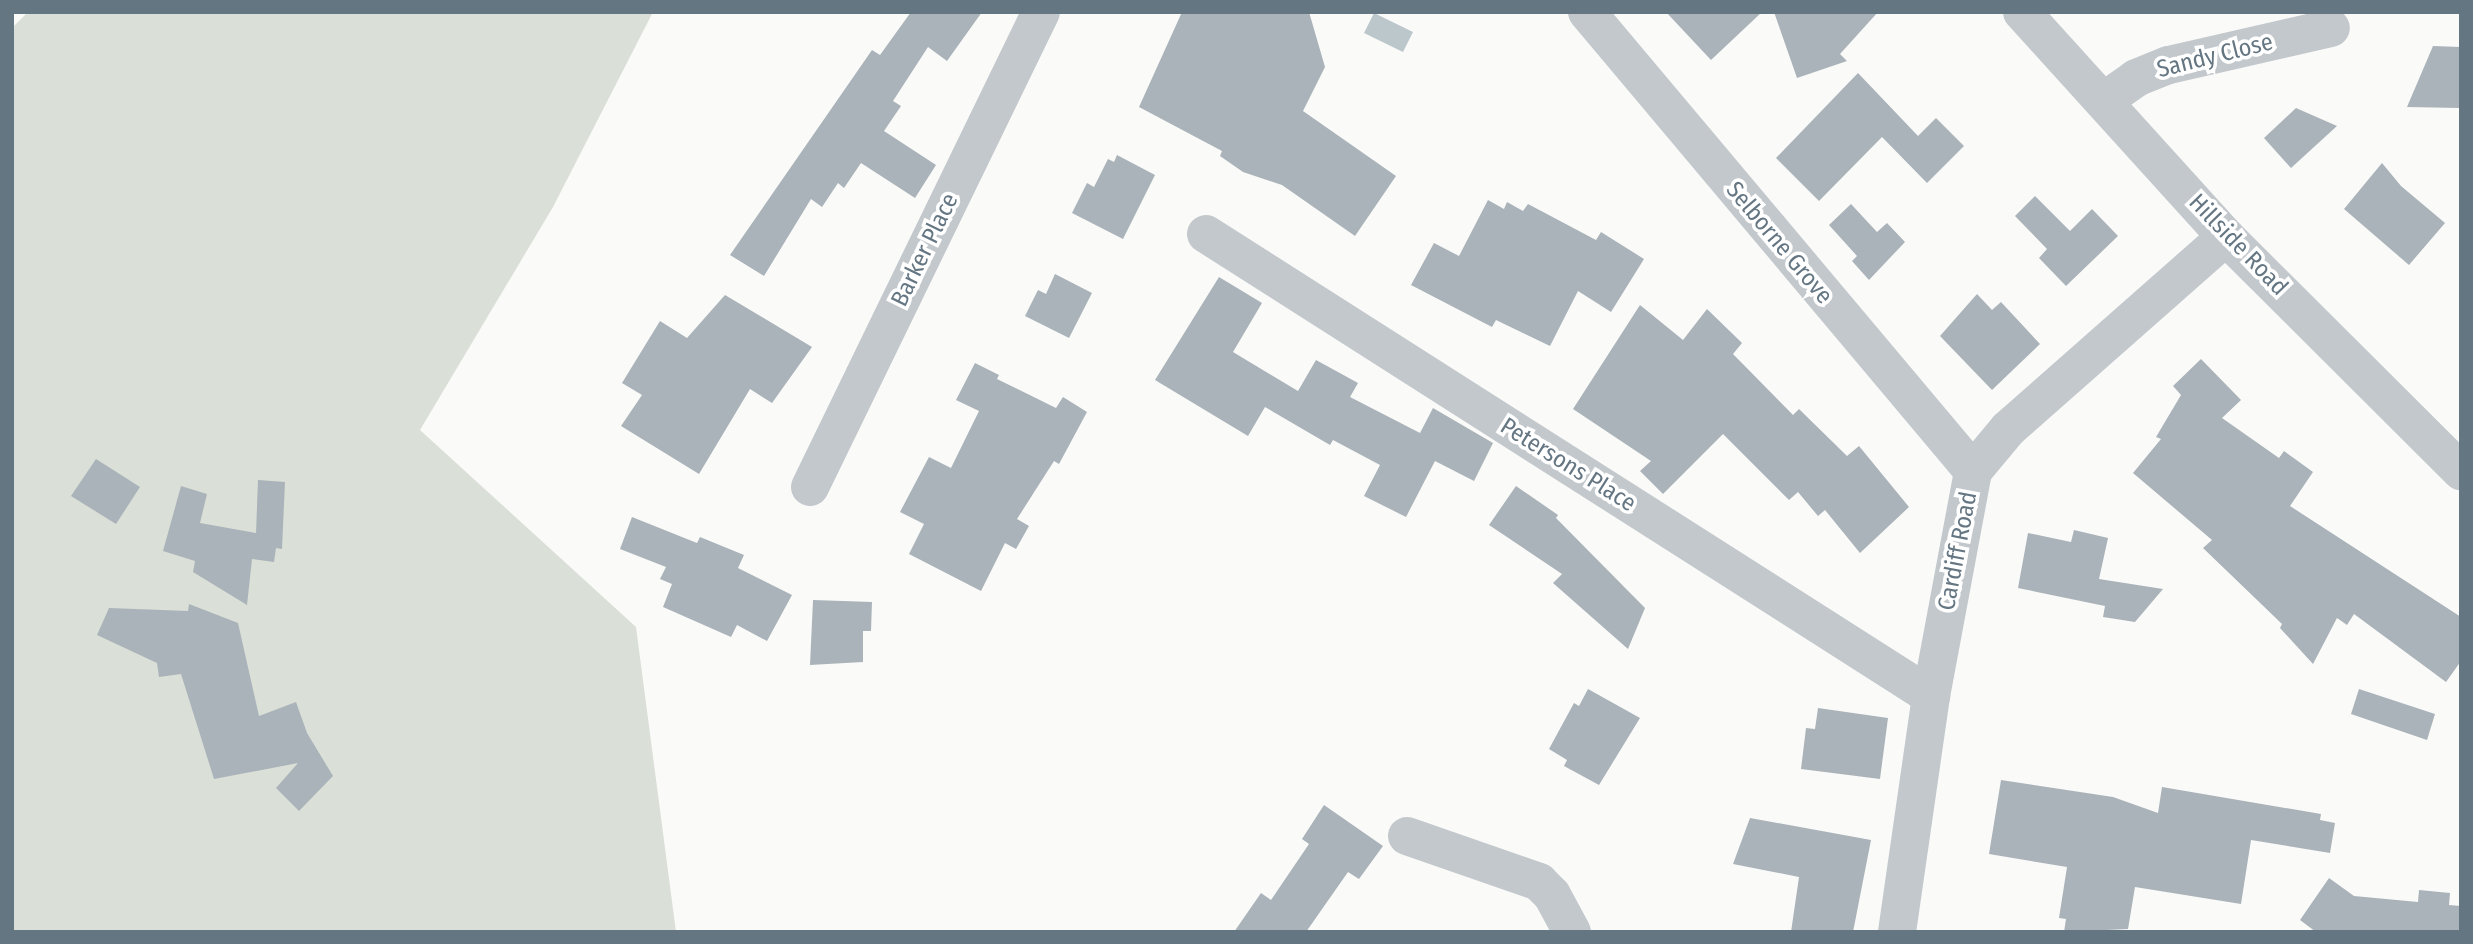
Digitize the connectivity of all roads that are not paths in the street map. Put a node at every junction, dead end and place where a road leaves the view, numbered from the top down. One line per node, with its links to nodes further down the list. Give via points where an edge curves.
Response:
1 (1041, 12): 10 (street, Barker Place)
2 (1587, 12): 8 (street, Selborne Grove)
3 (2022, 12): 5 (street, Hillside Road)
4 (2331, 28): 5 (street, Sandy Close, via 2169,65 2136,78)
5 (2105, 100): 7 (street, Hillside Road)
6 (1206, 234): 11 (street, Petersons Place)
7 (2226, 237): 8 (street, Cardiff Road, via 2008,429); 9 (street, Hillside Road)
8 (1973, 471): 11 (street, Cardiff Road)
9 (2461, 471)
10 (810, 487)
11 (1931, 696): 14 (street, Cardiff Road)
12 (1407, 836): 13 (street, via 1539,882 1552,895)
13 (1572, 932)
14 (1897, 932)

